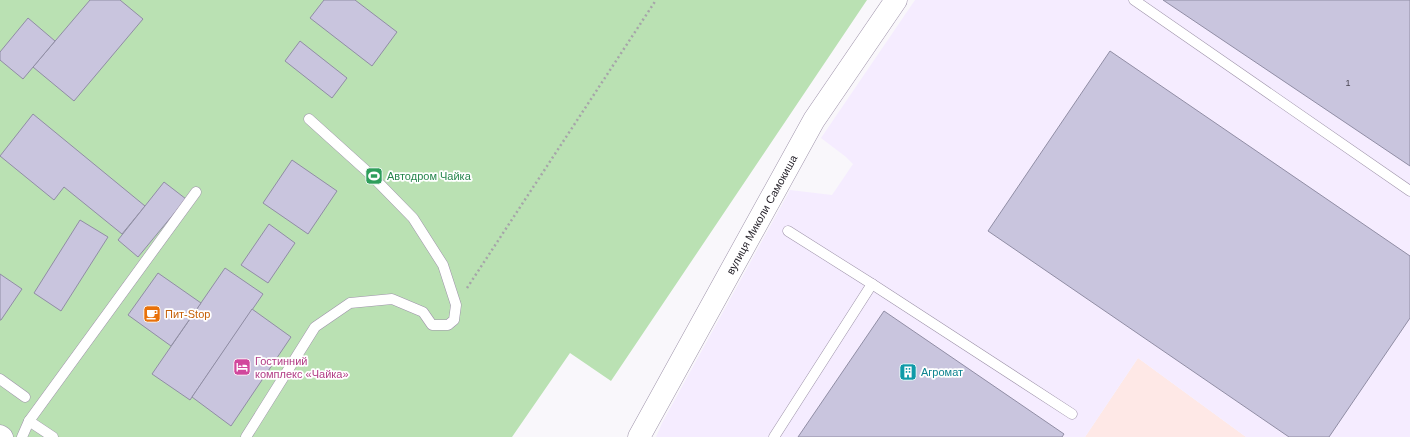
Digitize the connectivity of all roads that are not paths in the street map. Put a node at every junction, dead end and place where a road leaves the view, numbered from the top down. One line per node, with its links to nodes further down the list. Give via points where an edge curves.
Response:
1 (896, 0): 17 (street, вулиця Миколи Самокиша, via 814,120)
2 (1134, 0): 4 (lane)
3 (309, 119): 16 (lane, via 370,174 413,218 443,265 456,305 454,320 448,326 432,325 423,312 392,299 350,303 315,327)
4 (1410, 191)
5 (196, 192): 11 (lane)
6 (788, 231): 7 (lane)
7 (872, 284): 10 (lane); 18 (lane)
8 (0, 379): 9 (lane)
9 (25, 397)
10 (1072, 414)
11 (29, 421): 14 (lane); 15 (lane)
12 (0, 435): 13 (street)
13 (3, 437)
14 (22, 437)
15 (53, 437)
16 (246, 437)
17 (638, 437)
18 (774, 437)

